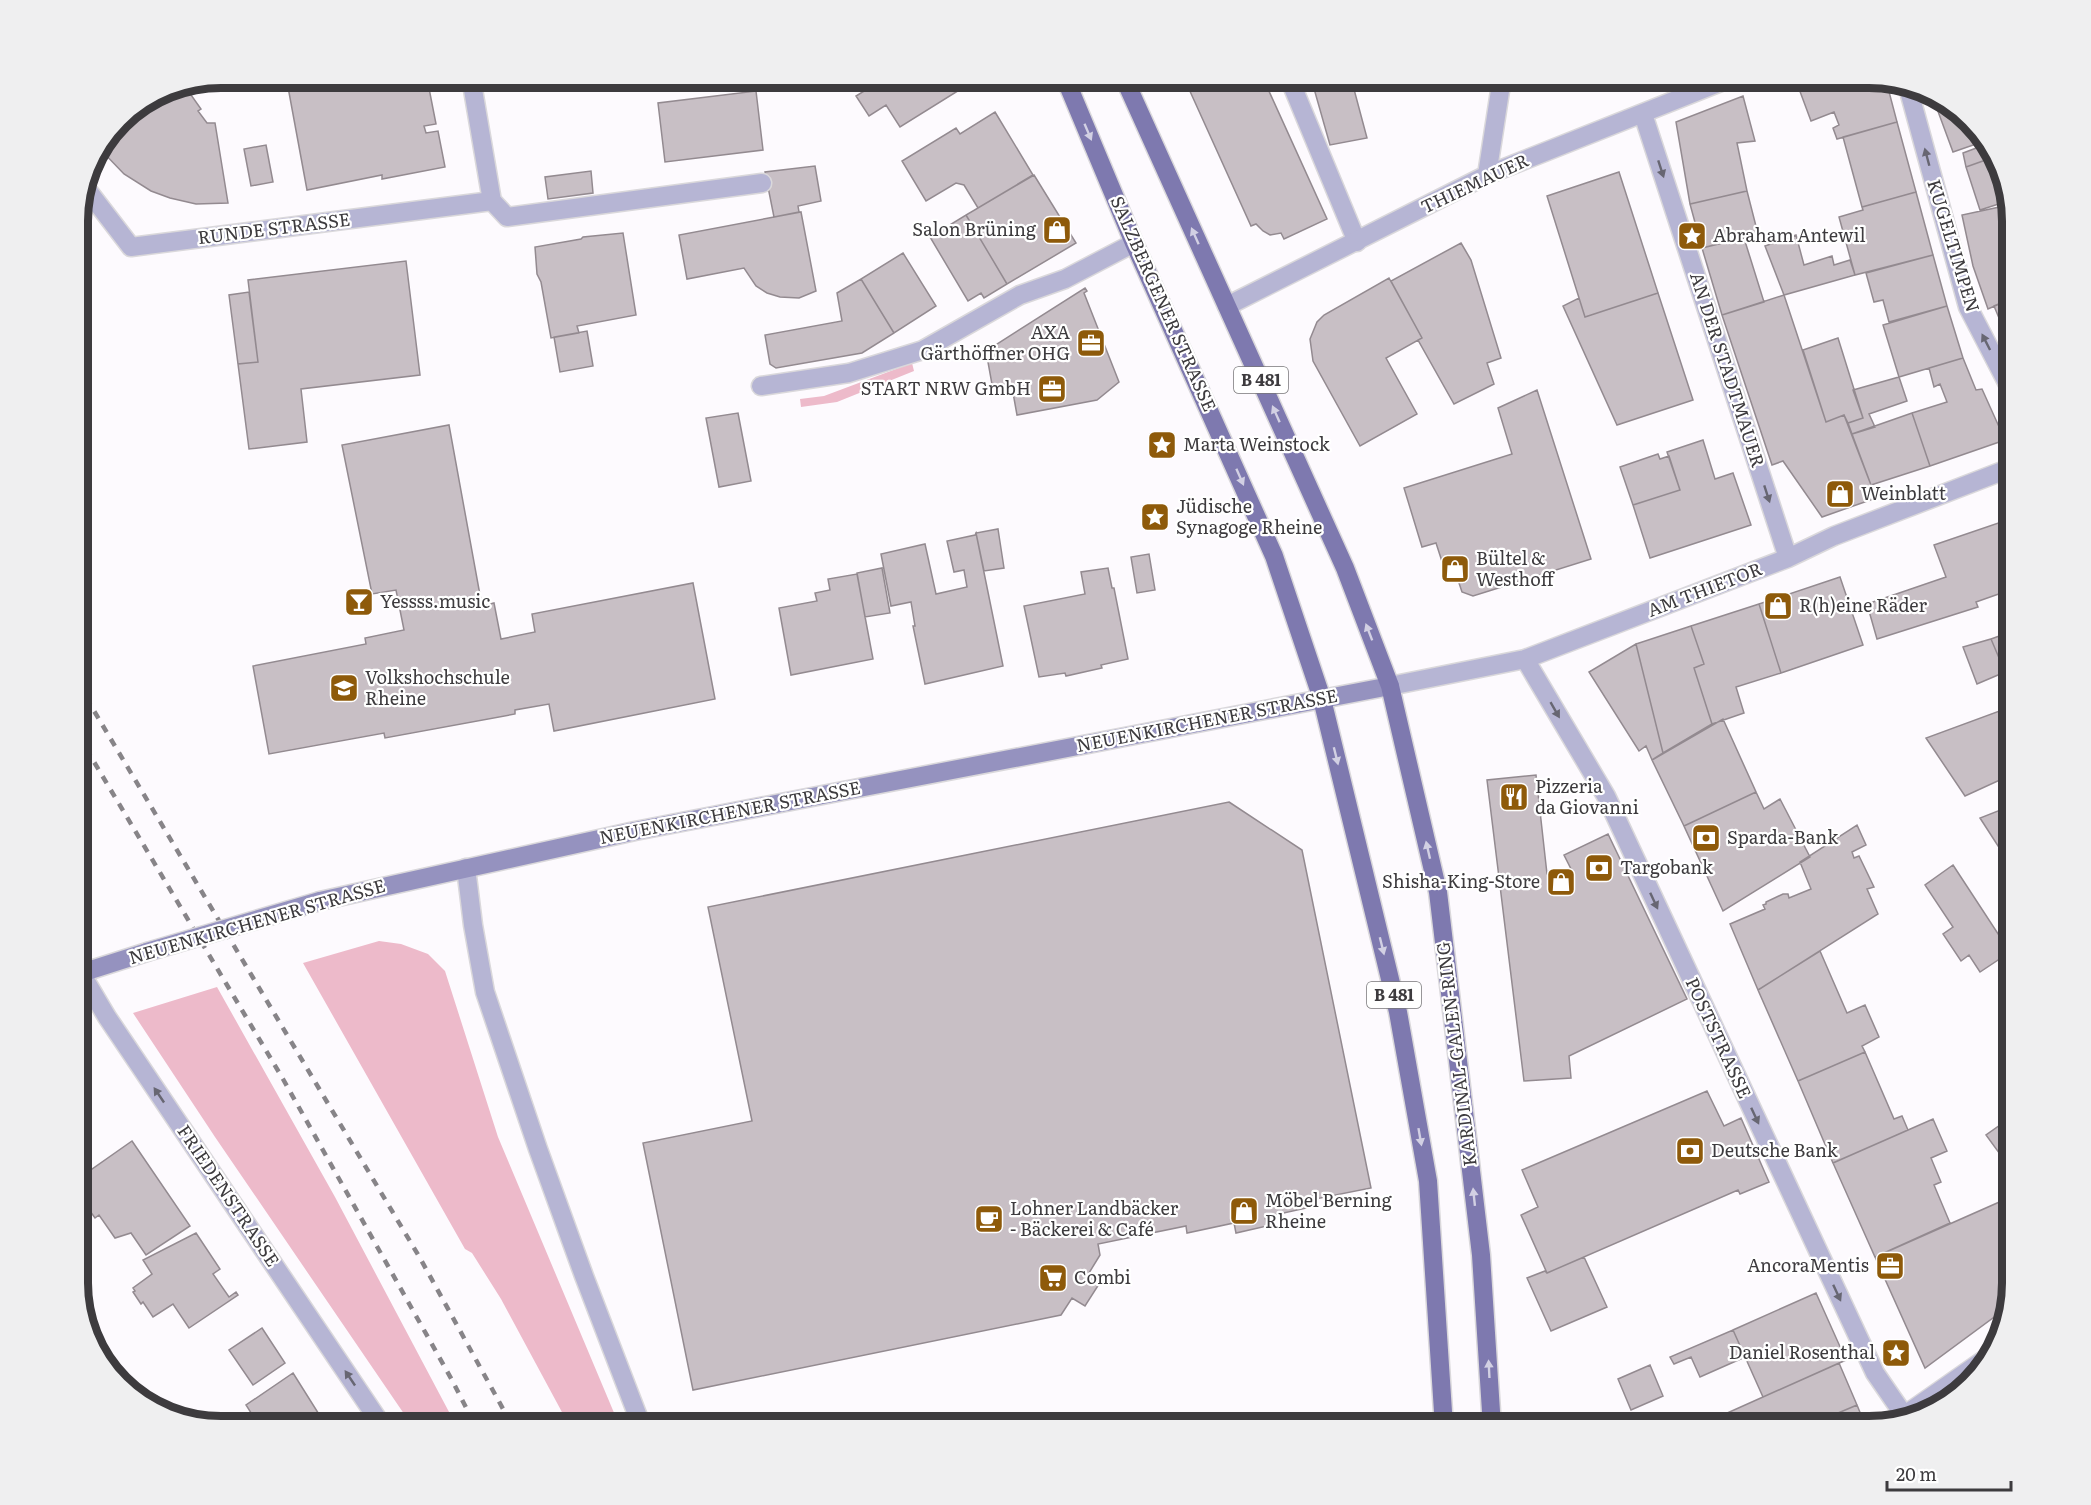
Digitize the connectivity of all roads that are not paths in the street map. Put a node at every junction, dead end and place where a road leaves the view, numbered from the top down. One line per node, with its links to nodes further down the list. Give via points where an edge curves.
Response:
1 (473, 89): 12 (street)
2 (1070, 89): 14 (main road, SALZBERGENER STRASSE / B 481, one-way to 14)
3 (1129, 89): 15 (main road, B 481, one-way to 3)
4 (1294, 89): 13 (street)
5 (1500, 89): 9 (street)
6 (1704, 89): 8 (street, THIEMAUER)
7 (1910, 95): 16 (street, KUGELTIMPEN, one-way to 7, via 1968,307)
8 (1643, 114): 9 (street, THIEMAUER); 19 (street, AN DER STADTMAUER, one-way to 19)
9 (1487, 174): 13 (street, THIEMAUER)
10 (762, 183): 12 (street, via 507,217)
11 (91, 195): 12 (street, RUNDE STRASSE, via 131,247)
12 (492, 201)
13 (1357, 242): 15 (street, THIEMAUER)
14 (1134, 243): 17 (street, via 1065,279 1020,295 922,350 849,374); 22 (main road, SALZBERGENER STRASSE / B 481, one-way to 22, via 1274,556)
15 (1227, 306): 21 (main road, B 481, one-way to 15, via 1345,568)
16 (2002, 373)
17 (761, 386)
18 (2002, 471): 19 (street, AM THIETOR, via 1834,536)
19 (1788, 558): 20 (street, AM THIETOR)
20 (1525, 659): 21 (street, AM THIETOR); 28 (street, POSTSTRASSE, one-way to 28, via 1605,796 1875,1373)
21 (1390, 686): 22 (street, NEUENKIRCHENER STRASSE); 32 (main road, KARDINAL-GALEN-RING / B 481, one-way to 21, via 1480,1255 1438,892)
22 (1322, 699): 23 (street, NEUENKIRCHENER STRASSE, via 701,818); 31 (main road, B 481, one-way to 31, via 1398,1012 1428,1181)
23 (466, 868): 24 (street, NEUENKIRCHENER STRASSE, bridge, via 320,901); 30 (street, via 485,992 580,1266)
24 (89, 967)
25 (89, 987): 29 (street, FRIEDENSTRASSE, one-way to 25)
26 (1972, 1369): 27 (street)
27 (1921, 1406)
28 (1903, 1412)
29 (376, 1416)
30 (638, 1416)
31 (1443, 1416)
32 (1491, 1416)

